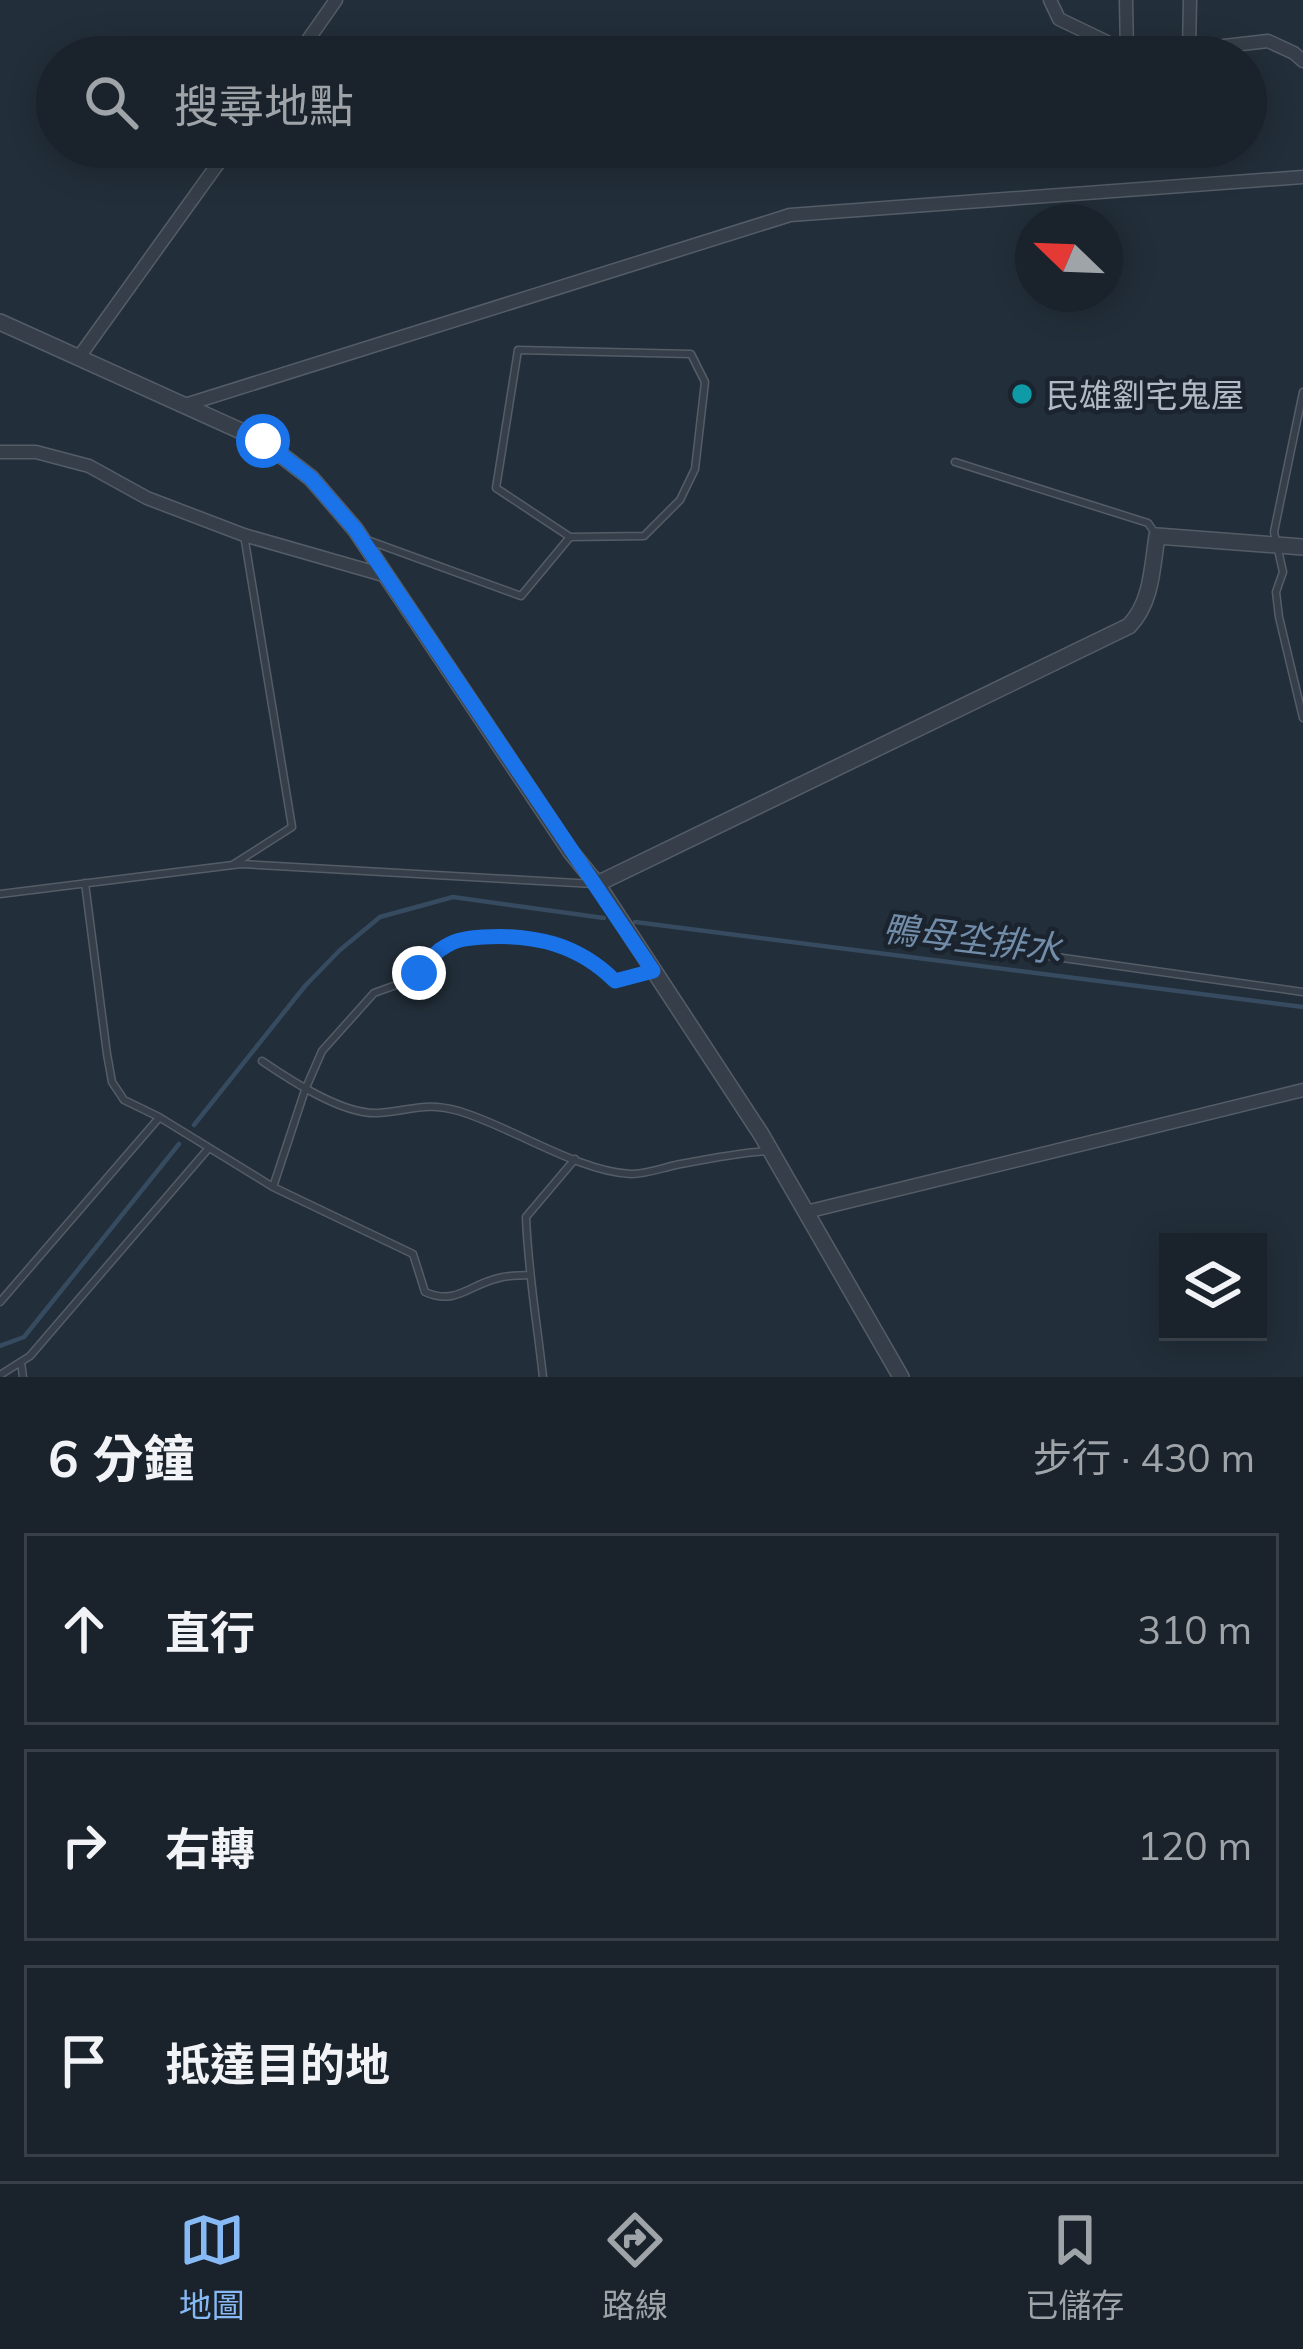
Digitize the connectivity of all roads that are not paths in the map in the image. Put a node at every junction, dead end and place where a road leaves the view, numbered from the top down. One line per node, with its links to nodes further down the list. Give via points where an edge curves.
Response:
1 (336, 0): 5 (street)
2 (1126, 0): 7 (street)
3 (1190, 0): 8 (street)
4 (1053, 3): 6 (street, via 1059,19)
5 (311, 36)
6 (1094, 36)
7 (1127, 36)
8 (1190, 36)
9 (1267, 41): 10 (street)
10 (1303, 61)
11 (215, 168): 14 (street)
12 (1303, 177): 16 (street, via 790,215)
13 (0, 322): 14 (street)
14 (79, 357): 16 (street)
15 (1303, 392): 23 (lane, via 1274,532)
16 (185, 406): 22 (street, via 263,441 311,478)
17 (0, 452): 19 (street, via 89,466 147,499)
18 (955, 462): 20 (lane, via 1148,523)
19 (244, 536): 25 (street); 27 (lane, via 292,827)
20 (1156, 536): 23 (street); 29 (street, via 1148,598 1129,626)
21 (570, 537): 21 (lane, via 496,488 518,350 691,354 705,382 695,469 680,500 644,536); 22 (lane, via 521,596)
22 (361, 538): 25 (street)
23 (1278, 546): 24 (street); 26 (lane, via 1279,617)
24 (1303, 547)
25 (387, 576): 29 (street)
26 (1303, 718)
27 (232, 866): 28 (lane); 29 (lane)
28 (85, 883): 30 (lane); 37 (lane, via 112,1082 124,1100)
29 (597, 884): 32 (street)
30 (0, 894)
31 (1049, 956): 33 (lane)
32 (653, 971): 35 (lane, via 615,981 578,953 540,940 466,938 410,980 374,993 322,1051); 39 (street)
33 (1303, 992)
34 (262, 1060): 35 (lane)
35 (305, 1090): 40 (lane, via 375,1113 423,1105 458,1111); 41 (lane)
36 (1303, 1090): 42 (street)
37 (159, 1118): 38 (lane); 44 (lane)
38 (209, 1149): 41 (lane); 45 (lane)
39 (771, 1150): 40 (lane, via 634,1174); 42 (street)
40 (575, 1159): 43 (lane, via 526,1217)
41 (273, 1187): 43 (lane, via 413,1254 425,1292 440,1299)
42 (806, 1212): 49 (street)
43 (529, 1275): 48 (lane)
44 (0, 1302)
45 (21, 1361): 46 (lane); 47 (lane)
46 (0, 1375)
47 (23, 1377)
48 (543, 1377)
49 (901, 1377)

